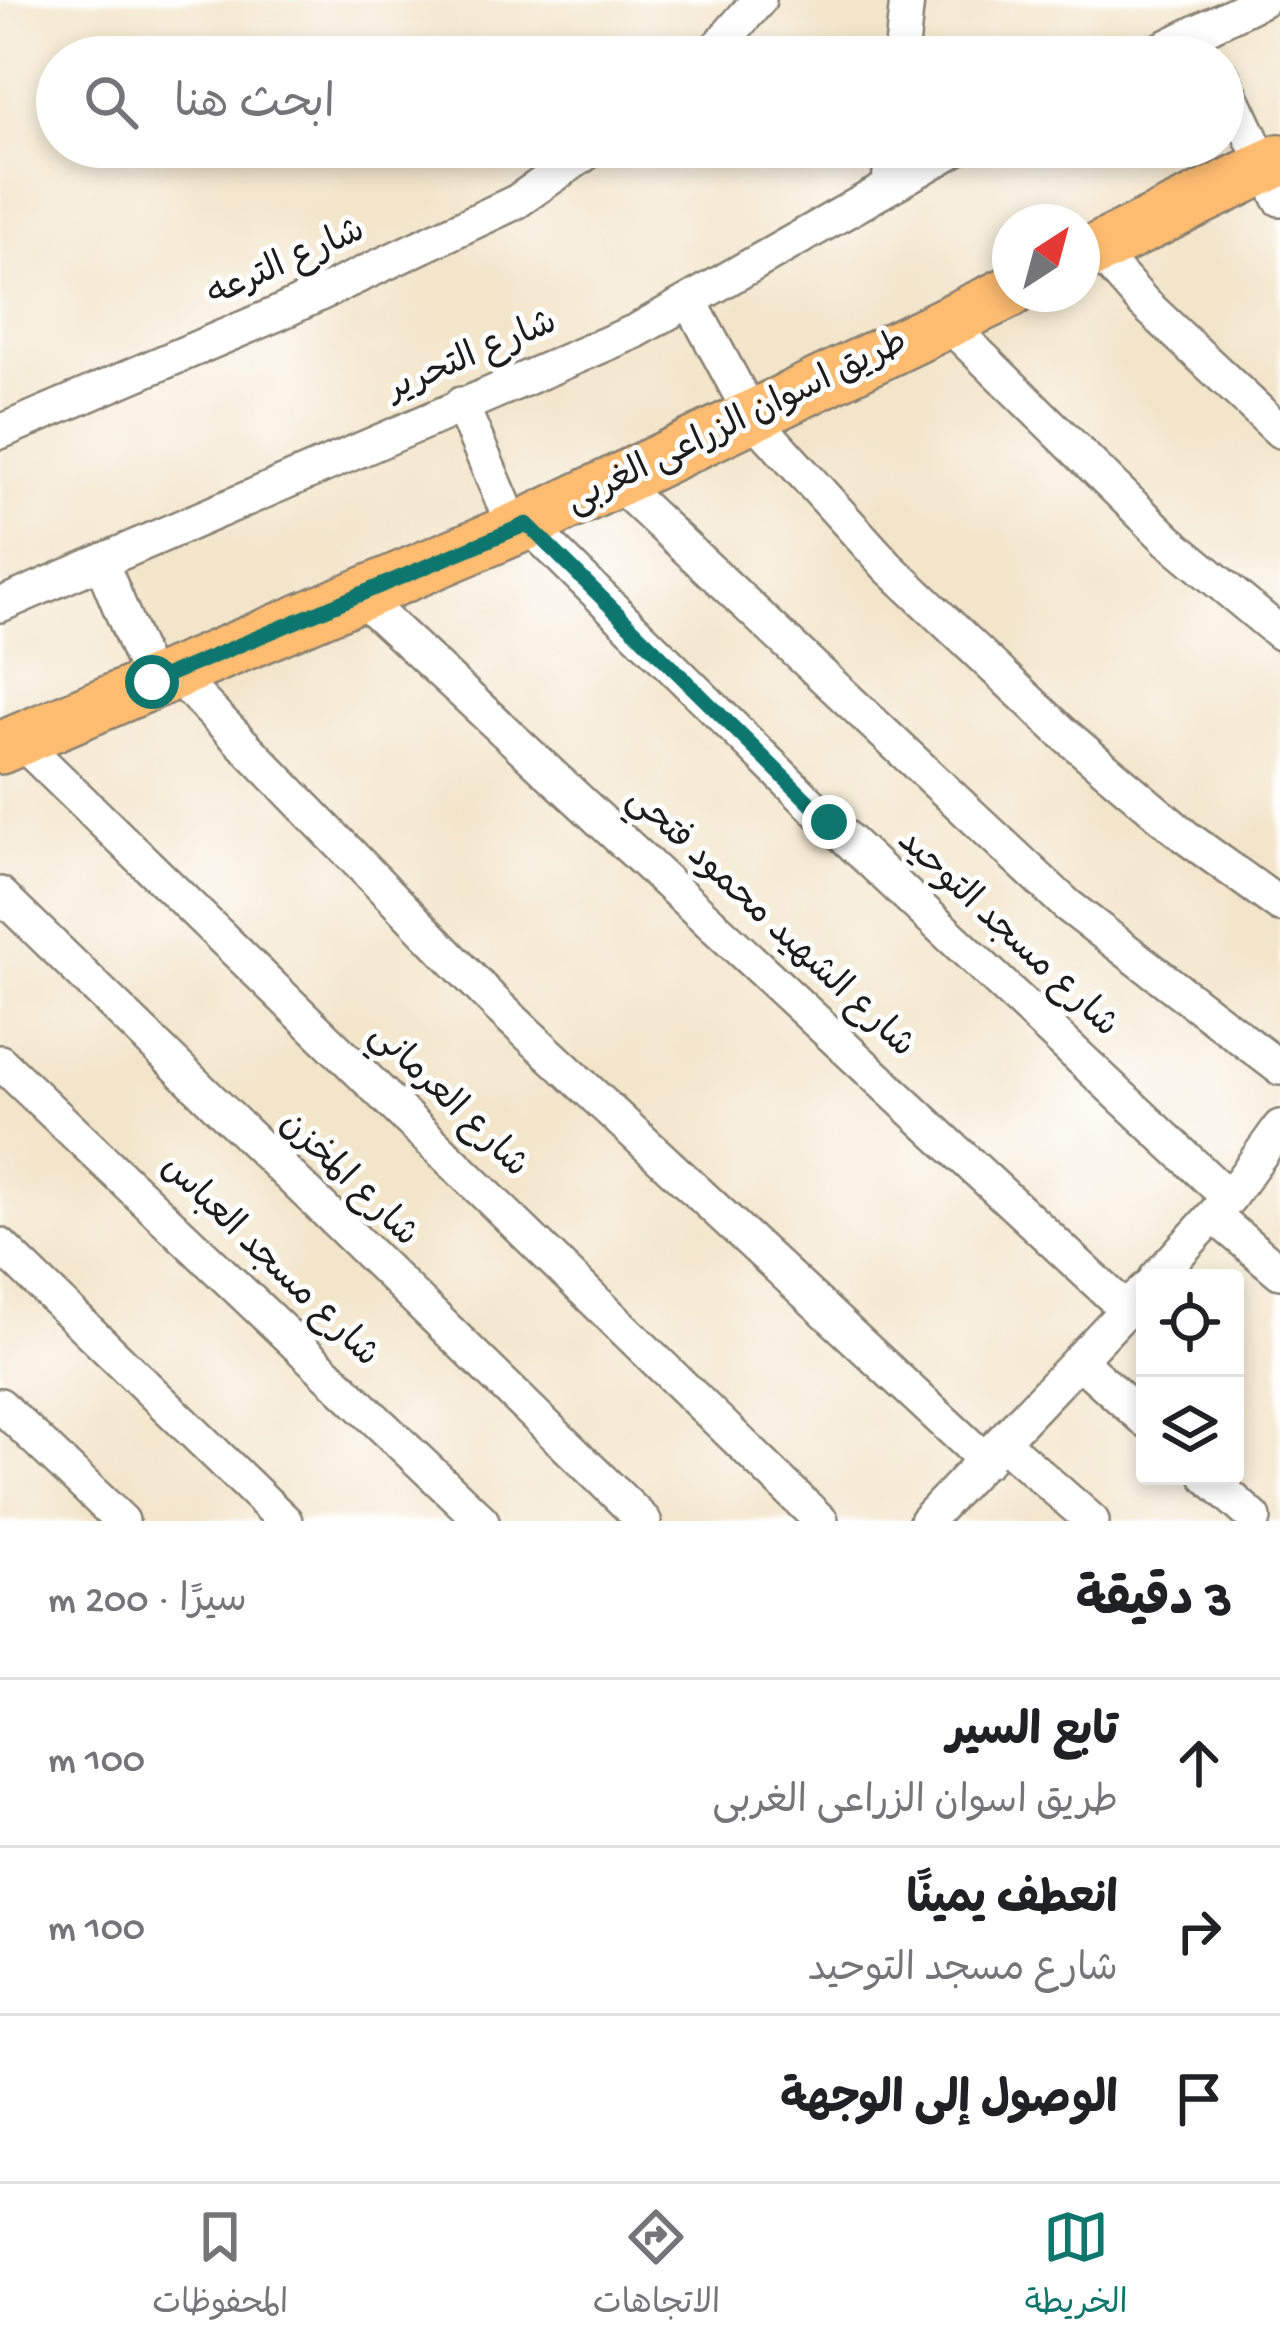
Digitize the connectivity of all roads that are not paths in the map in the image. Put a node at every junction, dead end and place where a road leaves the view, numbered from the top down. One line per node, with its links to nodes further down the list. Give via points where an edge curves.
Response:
1 (759, 0): 4 (street)
2 (907, 0): 5 (street)
3 (1262, 0): 6 (street)
4 (728, 36)
5 (903, 36)
6 (1218, 36)
7 (1244, 118): 11 (street)
8 (565, 168): 21 (street, شارع الترعه, via 516,202 279,313)
9 (890, 168): 12 (street)
10 (920, 168): 12 (street, شارع التحرير)
11 (1274, 176): 13 (main road)
12 (889, 185): 16 (street, شارع التحرير)
13 (1100, 250)
14 (1100, 263): 20 (street)
15 (992, 301): 17 (main road, طريق اسوان الزراعى الغربى)
16 (691, 303): 18 (street, شارع التحرير); 19 (street)
17 (947, 323): 19 (main road, طريق اسوان الزراعى الغربى); 27 (street, via 1168,540)
18 (461, 404): 23 (street); 24 (street, شارع التحرير)
19 (753, 418): 22 (main road, طريق اسوان الزراعى الغربى); 31 (street, via 888,566 1062,732)
20 (1280, 430)
21 (0, 432)
22 (617, 483): 23 (main road, طريق اسوان الزراعى الغربى); 33 (street, via 1067,905)
23 (521, 527): 25 (main road, طريق اسوان الزراعى الغربى); 35 (street, شارع مسجد التوحيد)
24 (100, 562): 26 (street, شارع التحرير); 28 (street)
25 (358, 595): 28 (main road, طريق اسوان الزراعى الغربى); 39 (street, شارع الشهيد محمود فتحي)
26 (0, 605)
27 (1280, 633)
28 (163, 678): 29 (main road, طريق اسوان الزراعى الغربى); 43 (street, via 500,1008)
29 (9, 744): 50 (street, شارع العرماني)
30 (0, 893): 49 (street, شارع المخزن)
31 (1280, 904)
32 (0, 1062): 48 (street, شارع مسجد العباس)
33 (1280, 1068)
34 (1280, 1127): 35 (street)
35 (1221, 1207): 37 (street); 38 (street, شارع مسجد التوحيد)
36 (0, 1245): 47 (street)
37 (1164, 1269)
38 (1280, 1272)
39 (1136, 1300): 40 (street)
40 (1079, 1361): 42 (street); 43 (street)
41 (0, 1405): 46 (street)
42 (1136, 1412)
43 (994, 1452): 51 (street); 52 (street)
44 (1217, 1485): 45 (street)
45 (1254, 1518)
46 (122, 1521)
47 (285, 1521)
48 (482, 1521)
49 (644, 1521)
50 (821, 1521)
51 (926, 1521)
52 (1092, 1521)

